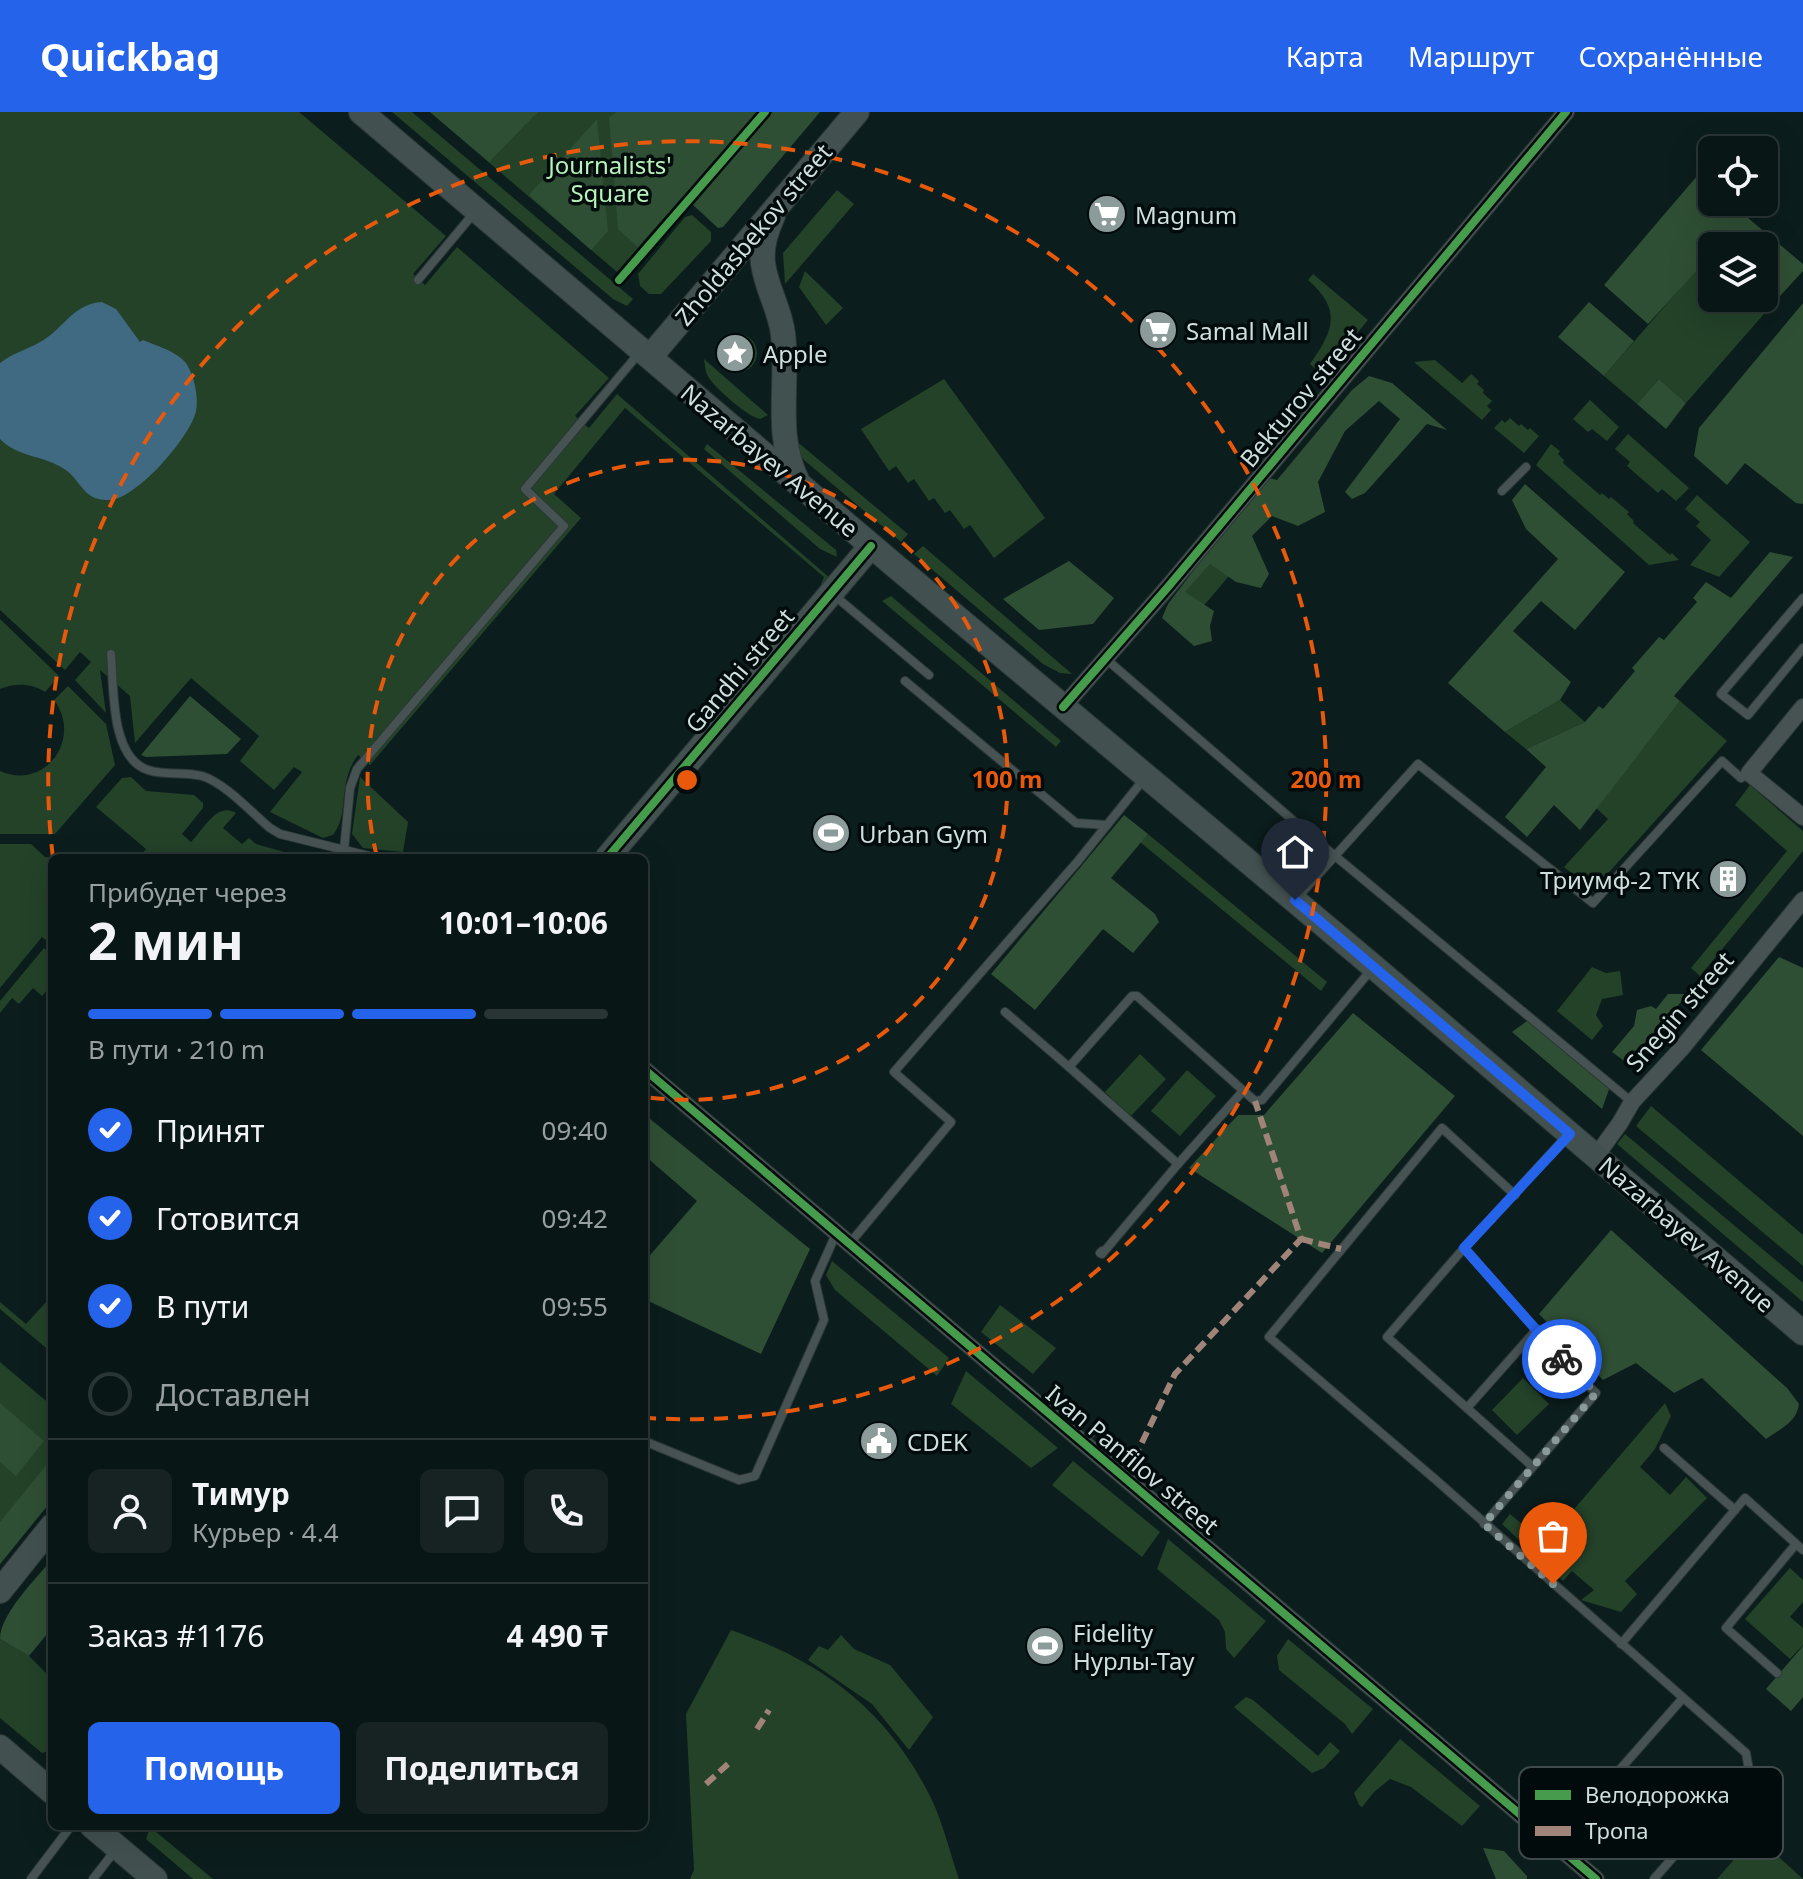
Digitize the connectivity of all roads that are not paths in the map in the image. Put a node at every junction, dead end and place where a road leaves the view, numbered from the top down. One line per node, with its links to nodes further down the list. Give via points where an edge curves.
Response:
1 (361, 112): 5 (main road, Nazarbayev Avenue)
2 (857, 112): 4 (main road, Zholdasbekov street)
3 (1566, 112): 16 (street, Bekturov street)
4 (780, 200): 7 (main road, Zholdasbekov street); 9 (main road, via 765,239 763,265 780,315 786,362 785,446)
5 (477, 210): 6 (lane); 7 (main road, Nazarbayev Avenue)
6 (418, 280)
7 (646, 354): 9 (main road, Nazarbayev Avenue); 25 (lane, via 525,489 564,526 357,769)
8 (1526, 467): 10 (lane)
9 (800, 485): 11 (main road, Nazarbayev Avenue)
10 (1502, 491)
11 (871, 546): 12 (main road, Gandhi street); 19 (main road, Nazarbayev Avenue)
12 (831, 593): 17 (lane); 27 (main road, Gandhi street)
13 (1803, 598): 14 (lane, via 1721,694 1748,715)
14 (1803, 648)
15 (111, 654): 25 (lane, via 118,729 135,764 154,772 204,776 280,834)
16 (1105, 659): 19 (street, Bekturov street); 28 (lane)
17 (929, 675)
18 (905, 681): 24 (lane, via 1076,823)
19 (1063, 707): 22 (main road, Nazarbayev Avenue)
20 (1803, 707): 21 (street)
21 (1749, 773): 23 (street); 28 (lane, via 1741,778 1722,761 1593,903 1418,764)
22 (1147, 777): 24 (lane); 29 (main road, Nazarbayev Avenue)
23 (1803, 817)
24 (1107, 825): 41 (lane, via 894,1072 951,1122)
25 (344, 850): 26 (lane)
26 (360, 854)
27 (610, 854)
28 (1334, 856): 29 (lane); 36 (lane)
29 (1295, 900): 31 (main road, Nazarbayev Avenue)
30 (1803, 900): 36 (street, Snegin street)
31 (1374, 967): 35 (lane, via 1262,1100); 37 (main road, Nazarbayev Avenue)
32 (1005, 1012): 33 (lane)
33 (1069, 1067): 35 (lane, via 1137,996); 39 (lane)
34 (648, 1072): 41 (street, Ivan Panfilov street)
35 (1243, 1091): 39 (lane)
36 (1632, 1102): 38 (street, Snegin street)
37 (1570, 1134): 38 (main road, Nazarbayev Avenue); 40 (lane)
38 (1596, 1156): 45 (main road, Nazarbayev Avenue)
39 (1178, 1164): 43 (lane)
40 (1515, 1195): 42 (lane); 55 (lane, via 1442,1128 1269,1337)
41 (843, 1238): 48 (street, Ivan Panfilov street); 49 (lane, via 815,1281 824,1320 755,1476 739,1480)
42 (1464, 1248): 44 (lane); 46 (lane, via 1387,1337)
43 (1102, 1251)
44 (1537, 1329): 46 (lane); 52 (lane, via 1596,1393)
45 (1803, 1333)
46 (1467, 1408): 52 (lane)
47 (1097, 1428): 48 (lane)
48 (1082, 1441): 53 (street, Ivan Panfilov street)
49 (648, 1443)
50 (1664, 1448): 54 (lane)
51 (1124, 1450): 53 (lane)
52 (1532, 1466): 55 (lane)
53 (1115, 1469): 66 (street, Ivan Panfilov street)
54 (1735, 1510): 57 (lane, via 1745,1498); 59 (lane)
55 (1484, 1524): 59 (lane)
56 (48, 1531): 58 (main road)
57 (1800, 1547): 60 (lane, via 1726,1628)
58 (0, 1591)
59 (1621, 1644): 61 (lane)
60 (1777, 1673)
61 (1683, 1698): 63 (lane); 64 (lane, via 1746,1753)
62 (0, 1747): 65 (main road)
63 (1622, 1767)
64 (1748, 1767)
65 (48, 1789)
66 (1519, 1812)
67 (68, 1830): 72 (lane)
68 (97, 1830): 69 (main road)
69 (118, 1848): 73 (lane); 74 (main road)
70 (1573, 1859): 75 (street, Ivan Panfilov street)
71 (1671, 1859): 76 (lane)
72 (31, 1879)
73 (93, 1879)
74 (155, 1879)
75 (1596, 1879)
76 (1654, 1879)

